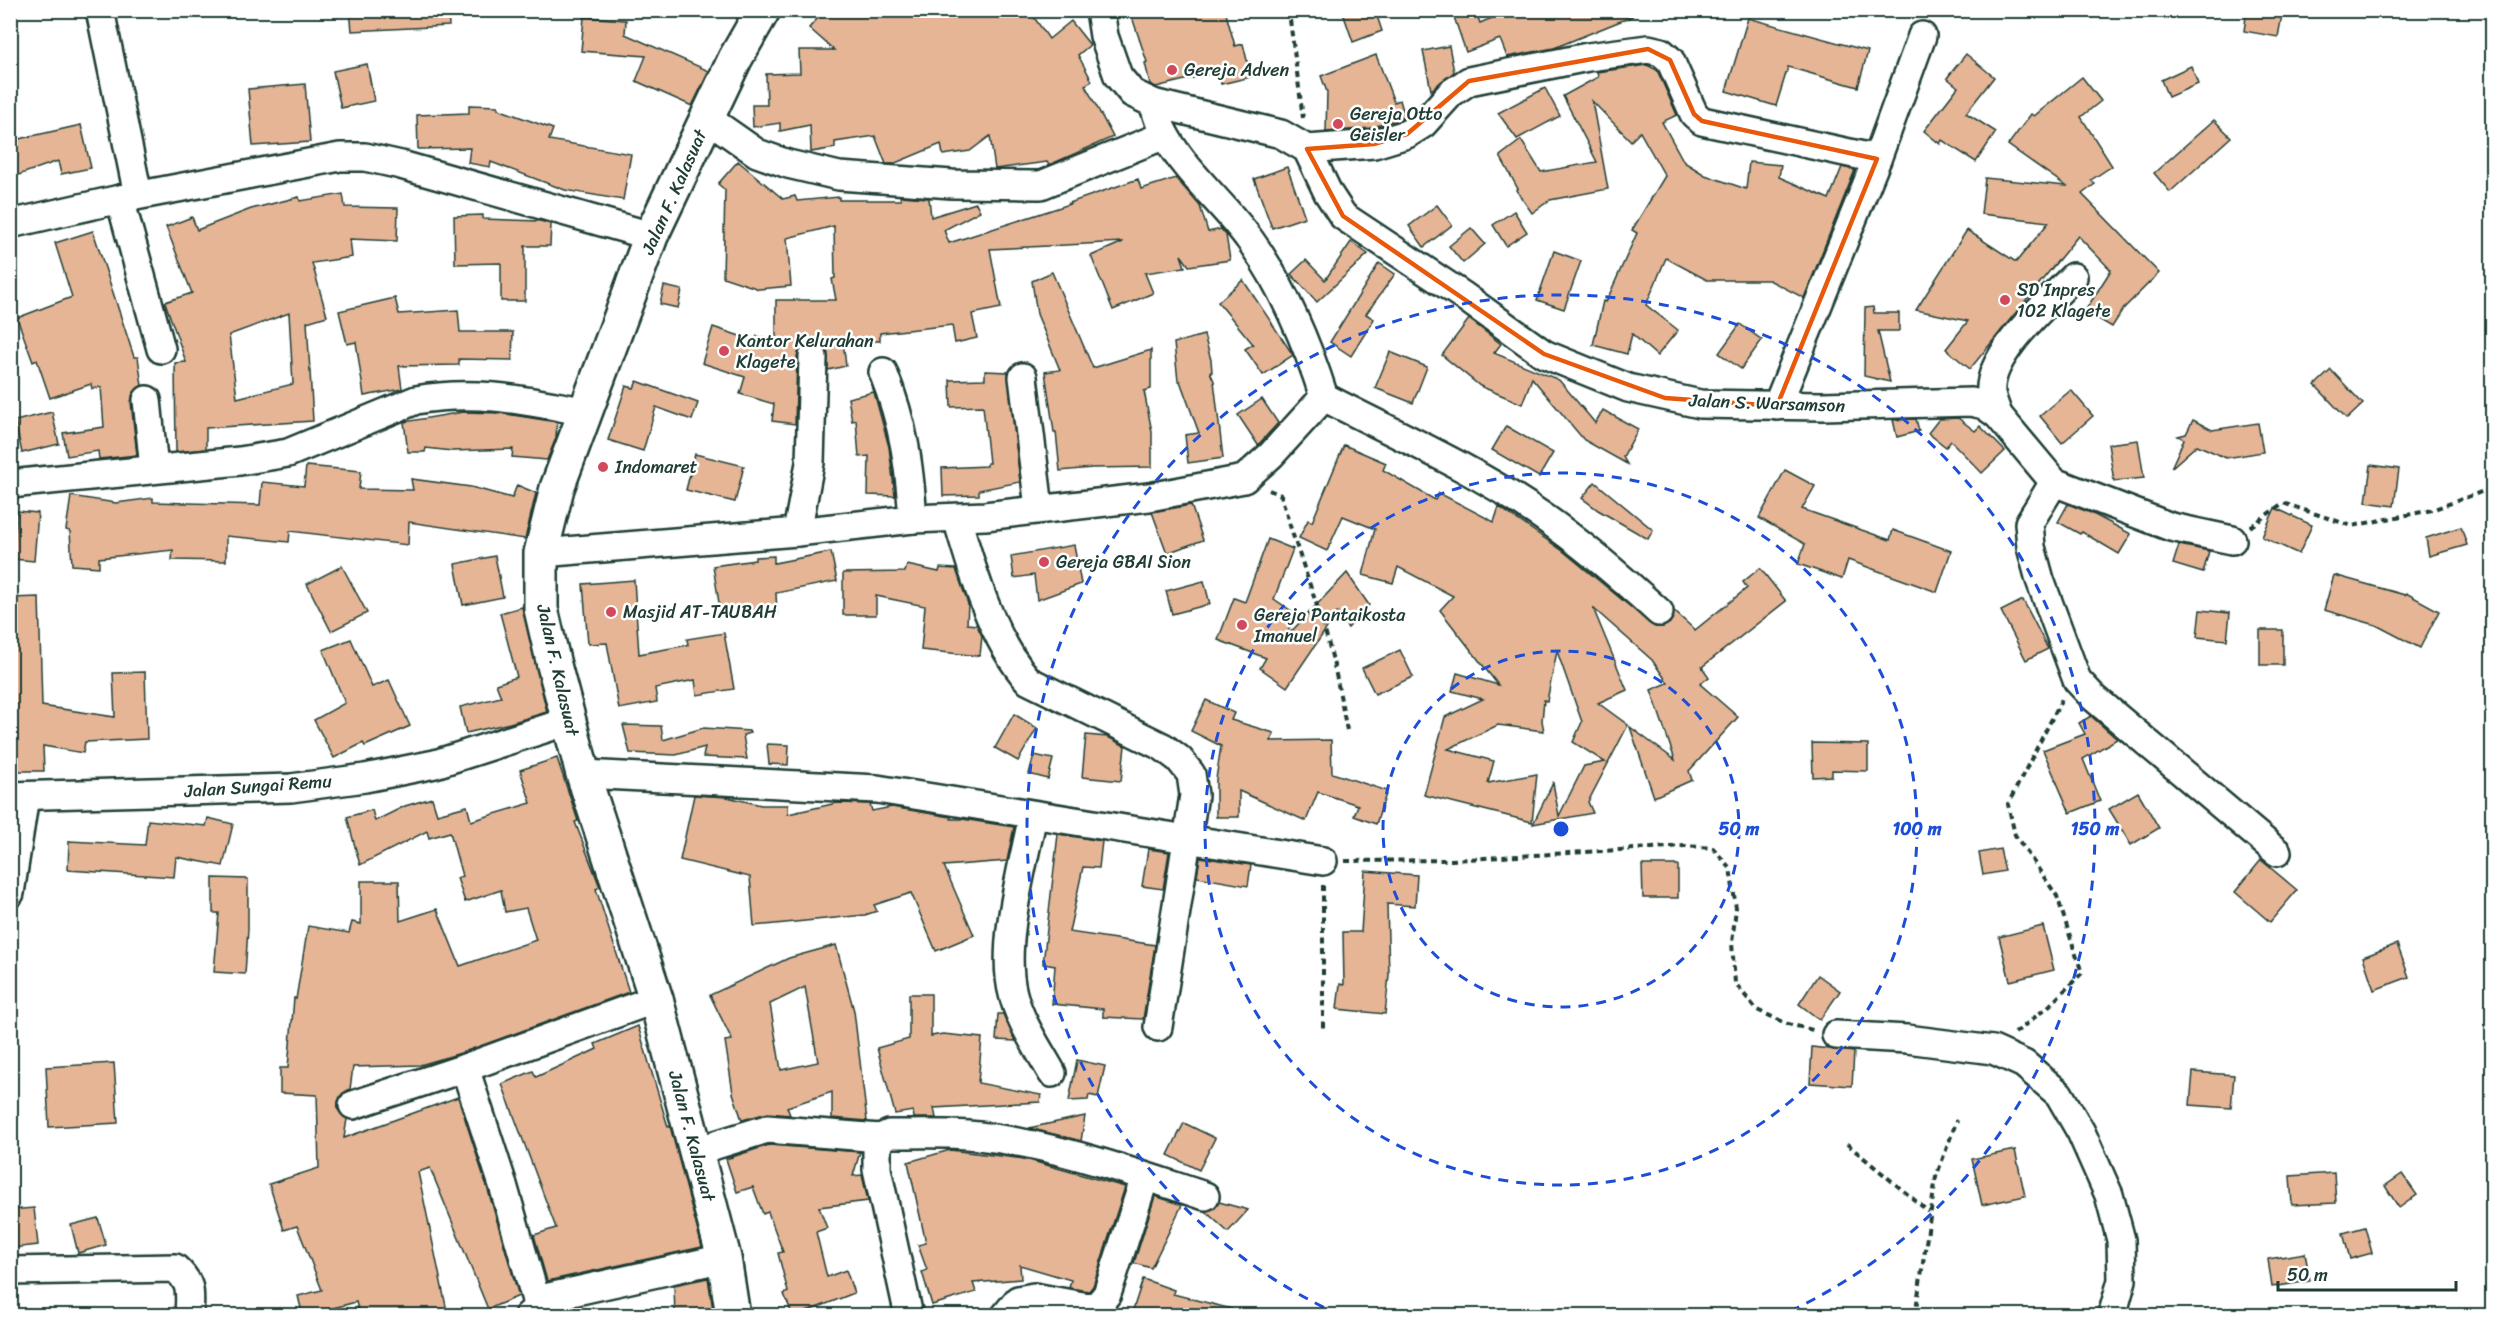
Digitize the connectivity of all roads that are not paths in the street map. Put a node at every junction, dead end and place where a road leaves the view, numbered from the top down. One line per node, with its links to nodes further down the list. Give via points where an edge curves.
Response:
1 (100, 10): 10 (street)
2 (763, 10): 6 (street, Jalan F. Kalasuat)
3 (1100, 10): 5 (street, via 1118,76 1132,93)
4 (1922, 36): 9 (street)
5 (1153, 103): 7 (street); 8 (street, via 1270,131)
6 (707, 118): 7 (street, via 757,153 788,164 839,176 952,184 1041,185); 12 (street, Jalan F. Kalasuat)
7 (1165, 135): 18 (street, via 1188,170 1251,241 1310,353)
8 (1307, 149): 9 (street, via 1374,144 1407,134 1469,81 1648,49 1662,52 1670,60 1694,114 1702,121); 20 (street, Jalan S. Warsamson, via 1343,216 1544,354 1607,381 1665,398 1700,404)
9 (1878, 159): 20 (street)
10 (129, 197): 11 (street); 12 (street, via 340,157 365,158 448,177); 14 (street)
11 (10, 224)
12 (651, 236): 21 (street, Jalan F. Kalasuat)
13 (2073, 277): 22 (street, via 2008,345 1996,364 1991,392)
14 (161, 349)
15 (813, 357): 29 (street, via 810,463)
16 (883, 372): 28 (street, via 905,443)
17 (1023, 377): 26 (street)
18 (1324, 397): 26 (street, via 1244,479 1149,497); 32 (street, via 1462,468 1540,514 1604,562)
19 (147, 400): 23 (street)
20 (1777, 406): 22 (street, Jalan S. Warsamson, via 1971,402)
21 (587, 412): 23 (street, via 502,396 434,397 416,400 288,453); 31 (street, Jalan F. Kalasuat, via 557,488)
22 (1998, 415): 24 (street, Jalan S. Warsamson)
23 (154, 469): 25 (street)
24 (2054, 482): 30 (street, Jalan S. Warsamson, via 2171,527); 38 (street, via 2030,523 2031,547 2078,680 2093,697)
25 (10, 483)
26 (1039, 508): 27 (street)
27 (957, 518): 28 (street); 37 (street, via 986,605 1018,668 1029,681 1163,747 1191,774 1194,795)
28 (913, 519): 29 (street)
29 (797, 532): 31 (street)
30 (2232, 540)
31 (542, 553): 33 (street, Jalan F. Kalasuat, via 541,609)
32 (1659, 612)
33 (569, 721): 34 (street, Jalan F. Kalasuat); 35 (street, Jalan Sungai Remu, via 435,764 312,785)
34 (583, 774): 36 (street, via 877,789); 41 (street, Jalan F. Kalasuat)
35 (18, 796): 40 (street)
36 (1033, 815): 37 (street); 45 (street, via 1009,952 1013,993)
37 (1189, 838): 39 (street); 42 (street)
38 (2277, 852)
39 (1323, 861)
40 (10, 893)
41 (656, 999): 44 (street); 48 (street, Jalan F. Kalasuat)
42 (1158, 1027)
43 (1836, 1035): 58 (street, via 1993,1050 2024,1064 2059,1094 2109,1195 2121,1240 2122,1280)
44 (465, 1068): 46 (street); 53 (street, via 503,1185)
45 (1052, 1073)
46 (353, 1105)
47 (880, 1137): 48 (street, via 767,1129); 49 (street, via 968,1135 997,1139); 56 (street, via 877,1169)
48 (696, 1151): 51 (street, Jalan F. Kalasuat)
49 (1145, 1177): 50 (street); 57 (street, via 1107,1294 1098,1305 1088,1307 1034,1297 1018,1300)
50 (1205, 1196)
51 (724, 1258): 53 (street); 55 (street, Jalan F. Kalasuat)
52 (10, 1271): 54 (street, via 176,1268 191,1290)
53 (532, 1308)
54 (189, 1316)
55 (733, 1316)
56 (909, 1316)
57 (1005, 1316)
58 (2112, 1316)

